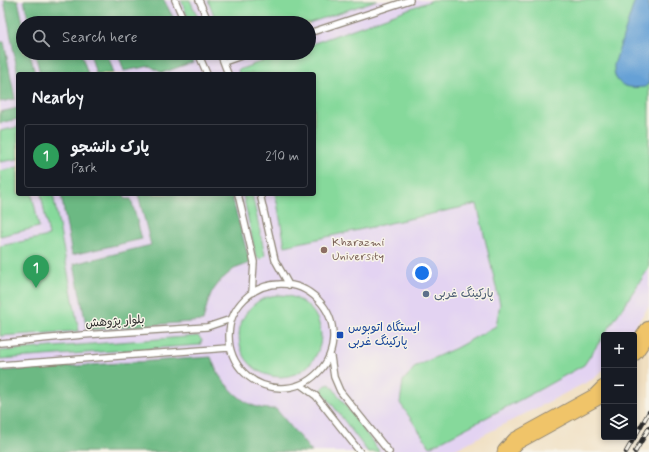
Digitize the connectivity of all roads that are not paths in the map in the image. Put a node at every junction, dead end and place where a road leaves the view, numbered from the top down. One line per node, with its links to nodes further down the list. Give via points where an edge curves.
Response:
1 (175, 0): 4 (lane)
2 (199, 0): 5 (lane)
3 (410, 0): 6 (lane)
4 (182, 16)
5 (206, 16)
6 (316, 31)
7 (201, 60): 10 (lane)
8 (230, 60): 9 (lane)
9 (224, 62): 11 (lane)
10 (206, 72)
11 (227, 72)
12 (238, 196): 15 (lane, via 254,262)
13 (260, 196): 14 (lane, via 275,260)
14 (289, 285): 15 (lane, via 276,284); 21 (lane, via 302,288 313,295 330,317 333,330)
15 (252, 293): 16 (lane, via 241,303)
16 (231, 319): 18 (lane, بلوار پژوهش, via 207,327); 19 (lane)
17 (649, 330): 20 (main road)
18 (0, 343)
19 (228, 348): 22 (lane); 23 (lane, via 240,368 262,385 275,388)
20 (637, 348)
21 (331, 357): 23 (lane, via 314,378); 26 (lane, via 334,377 340,390)
22 (0, 365)
23 (301, 385): 25 (lane, via 316,396)
24 (601, 392): 27 (main road, via 516,441)
25 (360, 452)
26 (389, 452)
27 (506, 452)

